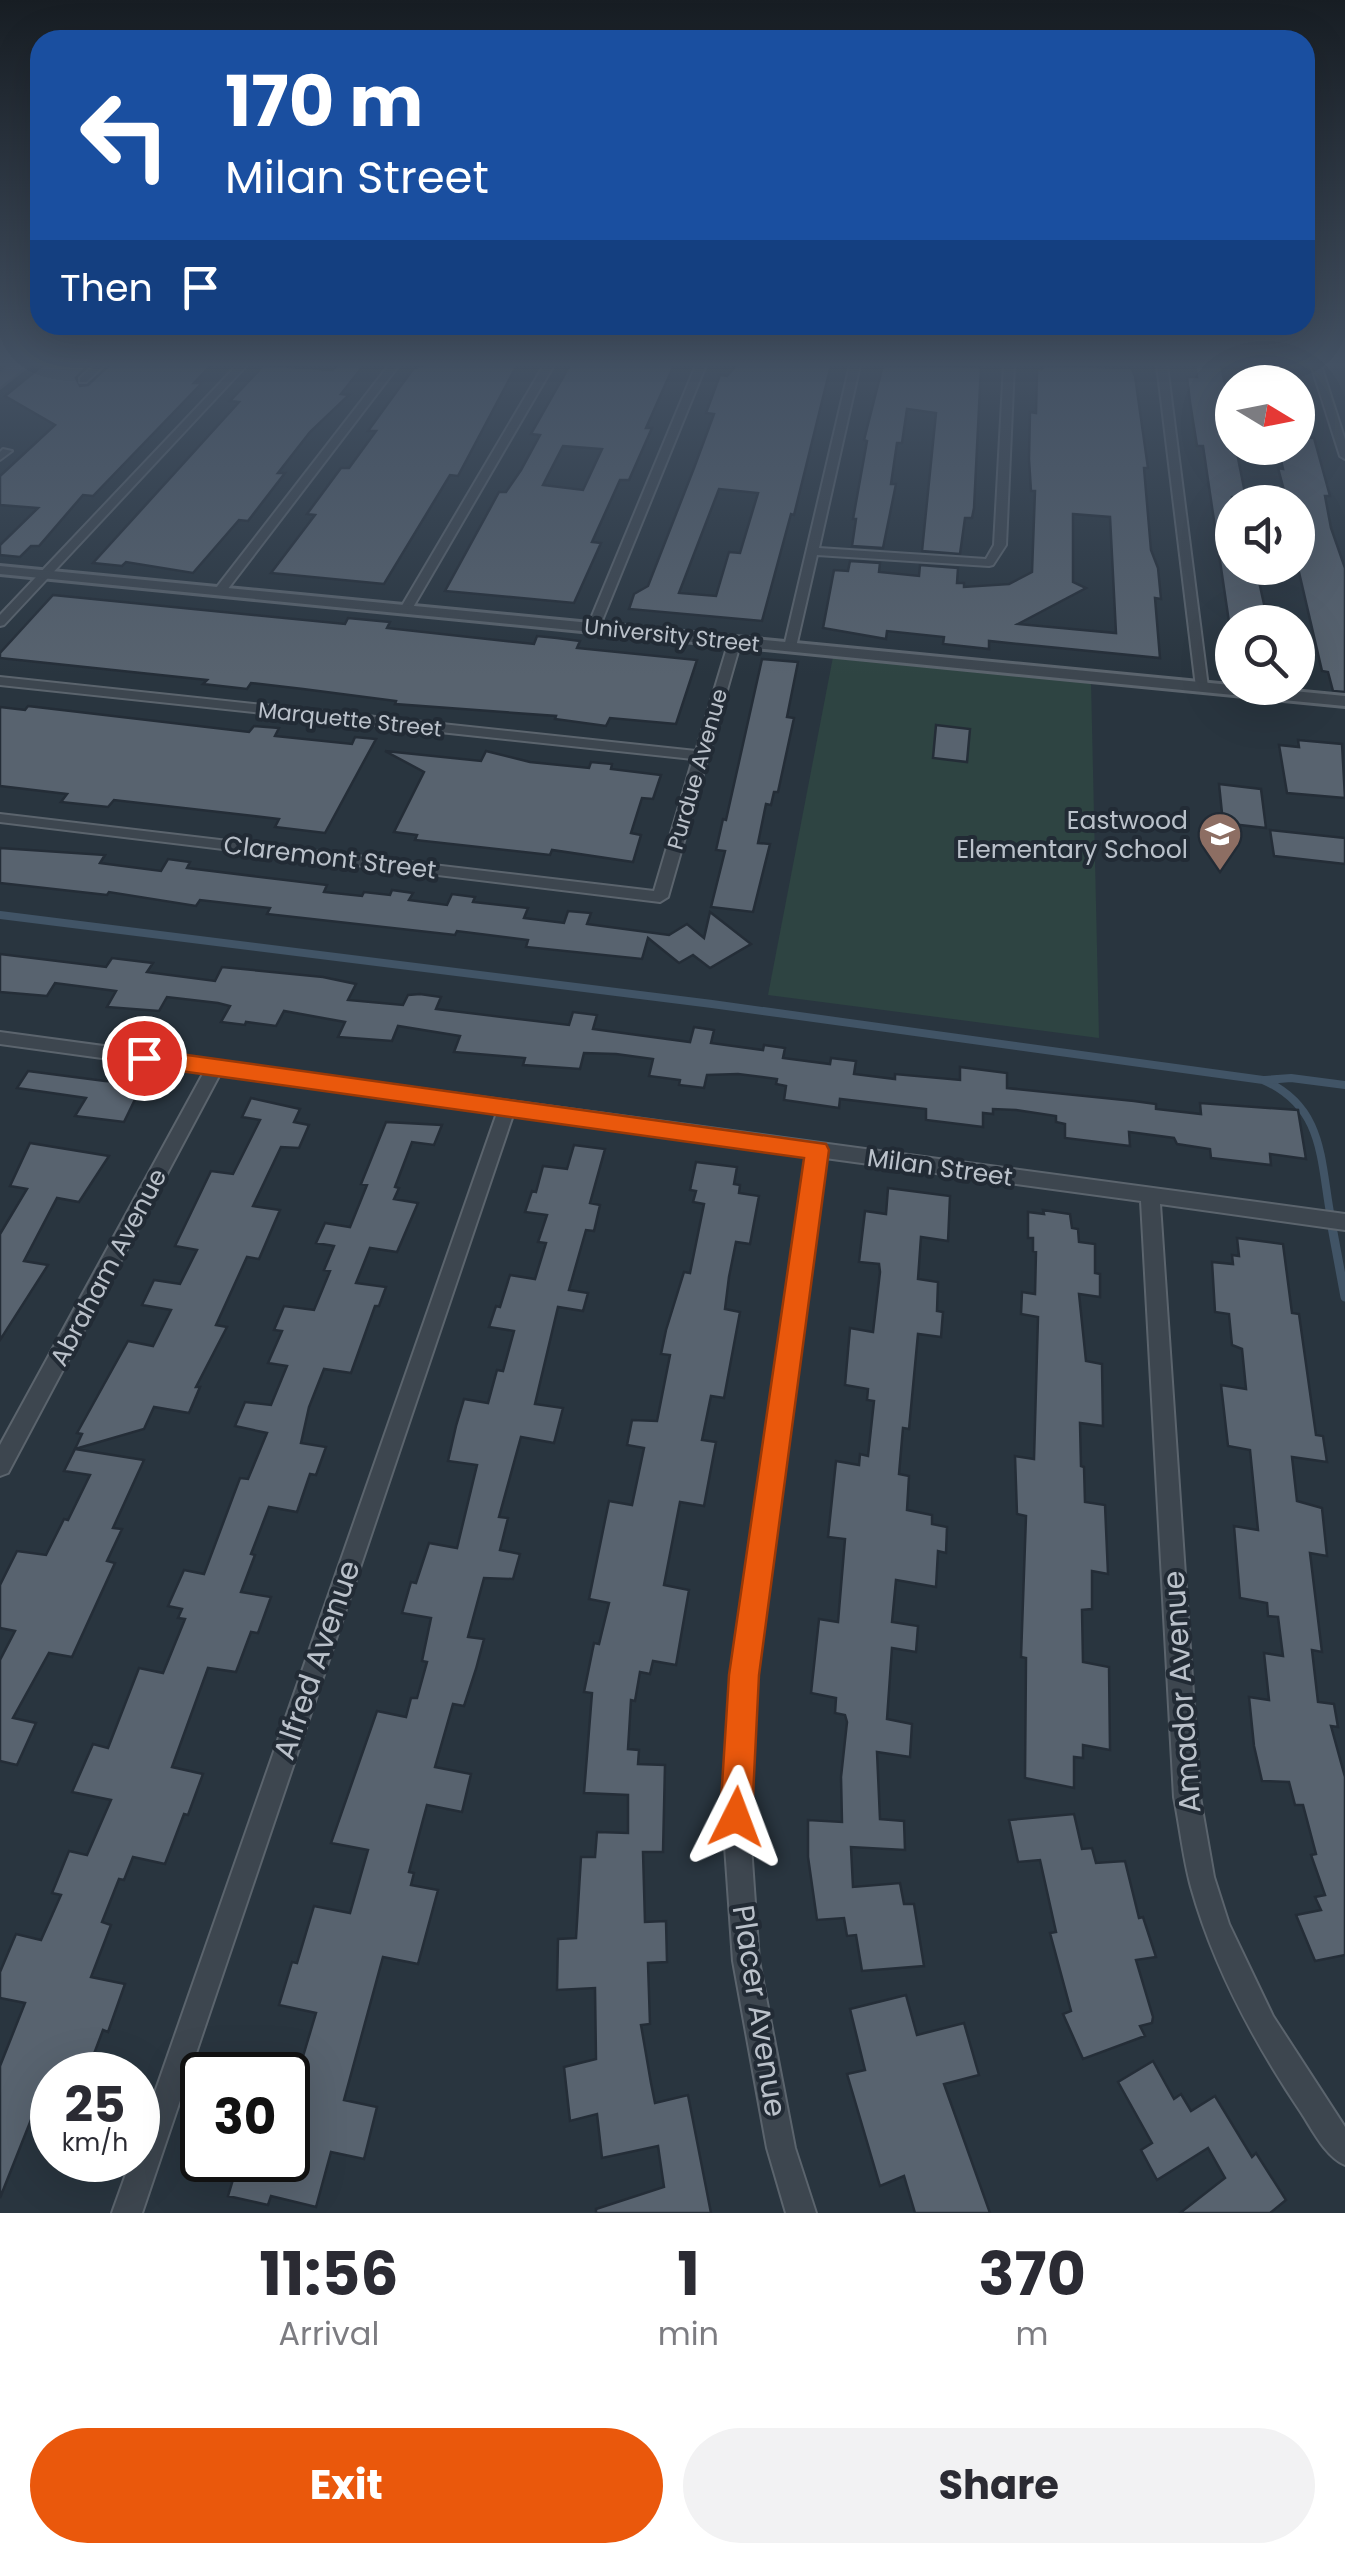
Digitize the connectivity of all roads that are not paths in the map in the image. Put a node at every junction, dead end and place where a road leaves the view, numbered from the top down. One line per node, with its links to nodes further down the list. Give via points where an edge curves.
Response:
1 (145, 468): 10 (street)
2 (314, 468): 11 (street)
3 (488, 468): 12 (street)
4 (659, 468): 14 (street)
5 (831, 468): 8 (street)
6 (1004, 468): 8 (street, via 1000,545 990,563)
7 (1175, 468): 18 (street)
8 (812, 551): 16 (street)
9 (0, 570): 10 (street, University Street)
10 (46, 574): 11 (street, University Street); 13 (street)
11 (220, 591): 12 (street, University Street)
12 (406, 609): 14 (street, University Street)
13 (0, 622)
14 (594, 628): 15 (street, University Street)
15 (735, 641): 16 (street, University Street); 20 (street, Purdue Avenue)
16 (790, 647): 18 (street, University Street)
17 (0, 681): 20 (street, Marquette Street)
18 (1202, 687): 19 (street, University Street)
19 (1345, 701)
20 (700, 756): 22 (street, Purdue Avenue)
21 (0, 818): 22 (street, Claremont Street)
22 (660, 897)
23 (0, 1038): 24 (street, Milan Street)
24 (215, 1067): 25 (street, Milan Street); 29 (street, Abraham Avenue)
25 (507, 1108): 26 (street, Milan Street); 31 (street, Alfred Avenue)
26 (817, 1150): 27 (street, Milan Street); 32 (street, Placer Avenue, via 744,1675 736,1817 746,1961 781,2148)
27 (1150, 1196): 28 (street, Milan Street); 30 (street, Amador Avenue, via 1187,1797 1204,1886 1254,2010 1288,2073)
28 (1345, 1222)
29 (0, 1466)
30 (1345, 2151)
31 (128, 2213)
32 (802, 2213)

